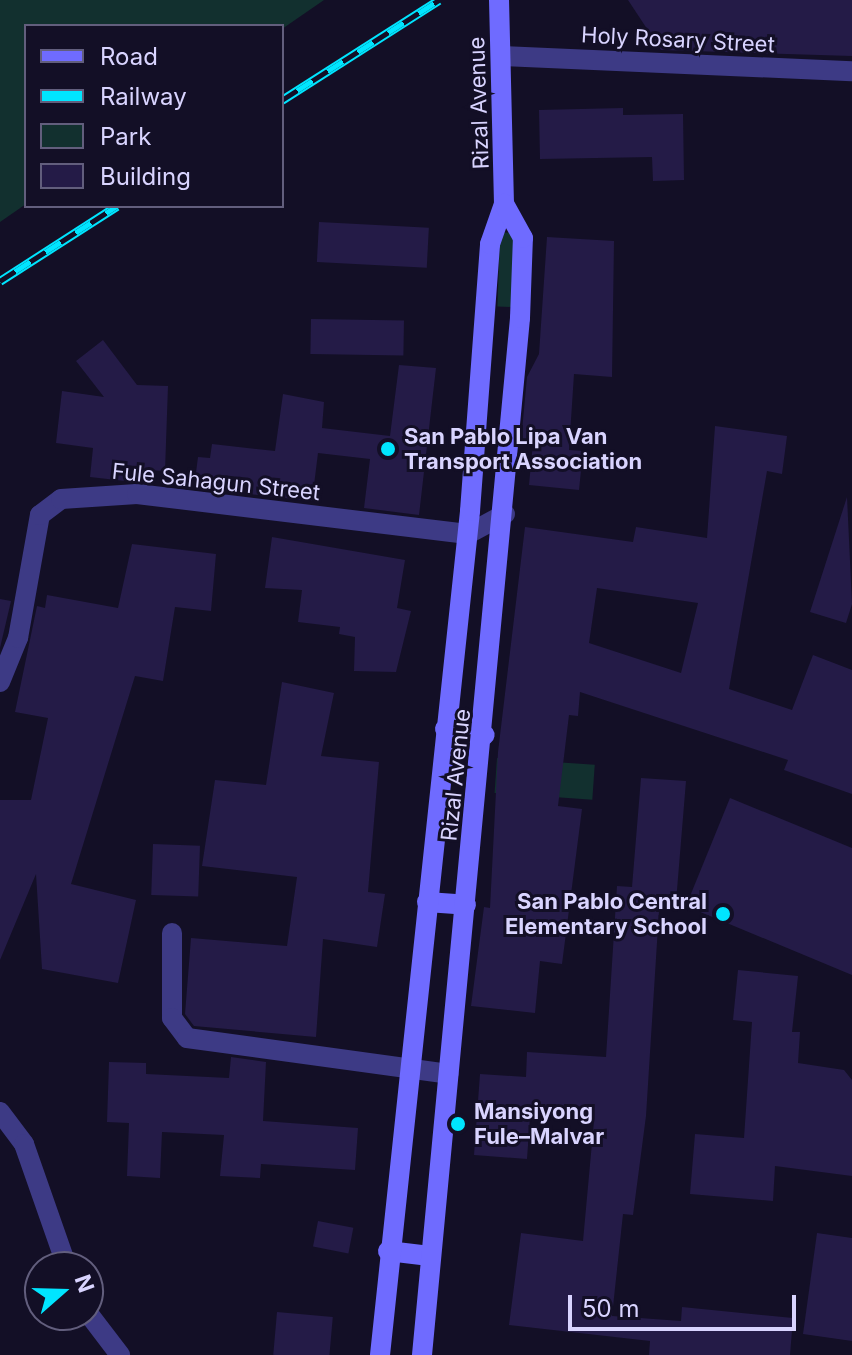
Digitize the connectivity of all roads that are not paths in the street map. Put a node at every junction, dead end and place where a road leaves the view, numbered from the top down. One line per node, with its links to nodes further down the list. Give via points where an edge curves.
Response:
1 (499, 0): 2 (main road, Rizal Avenue)
2 (503, 56): 3 (street, Holy Rosary Street); 4 (main road, Rizal Avenue)
3 (852, 71)
4 (504, 204): 5 (main road, Rizal Avenue, via 523,238); 6 (main road, Rizal Avenue, via 490,244)
5 (505, 514): 6 (street); 9 (main road, Rizal Avenue)
6 (468, 534): 7 (street, Fule Sahagun Street, via 137,494 61,499 40,515 18,638); 8 (main road, Rizal Avenue)
7 (0, 682)
8 (445, 729): 9 (main road); 10 (main road, Rizal Avenue)
9 (485, 735): 11 (main road, Rizal Avenue)
10 (427, 902): 11 (main road); 13 (main road, Rizal Avenue)
11 (466, 905): 14 (main road, Rizal Avenue)
12 (172, 933): 13 (street, via 172,1018 187,1038 216,1048)
13 (407, 1066): 14 (street); 17 (main road, Rizal Avenue)
14 (449, 1074): 18 (main road, Rizal Avenue)
15 (0, 1112): 16 (street, via 24,1144)
16 (61, 1251)
17 (388, 1251): 18 (main road); 21 (main road, Rizal Avenue)
18 (430, 1256): 22 (main road, Rizal Avenue)
19 (102, 1331): 20 (street)
20 (120, 1355)
21 (380, 1355)
22 (422, 1355)

